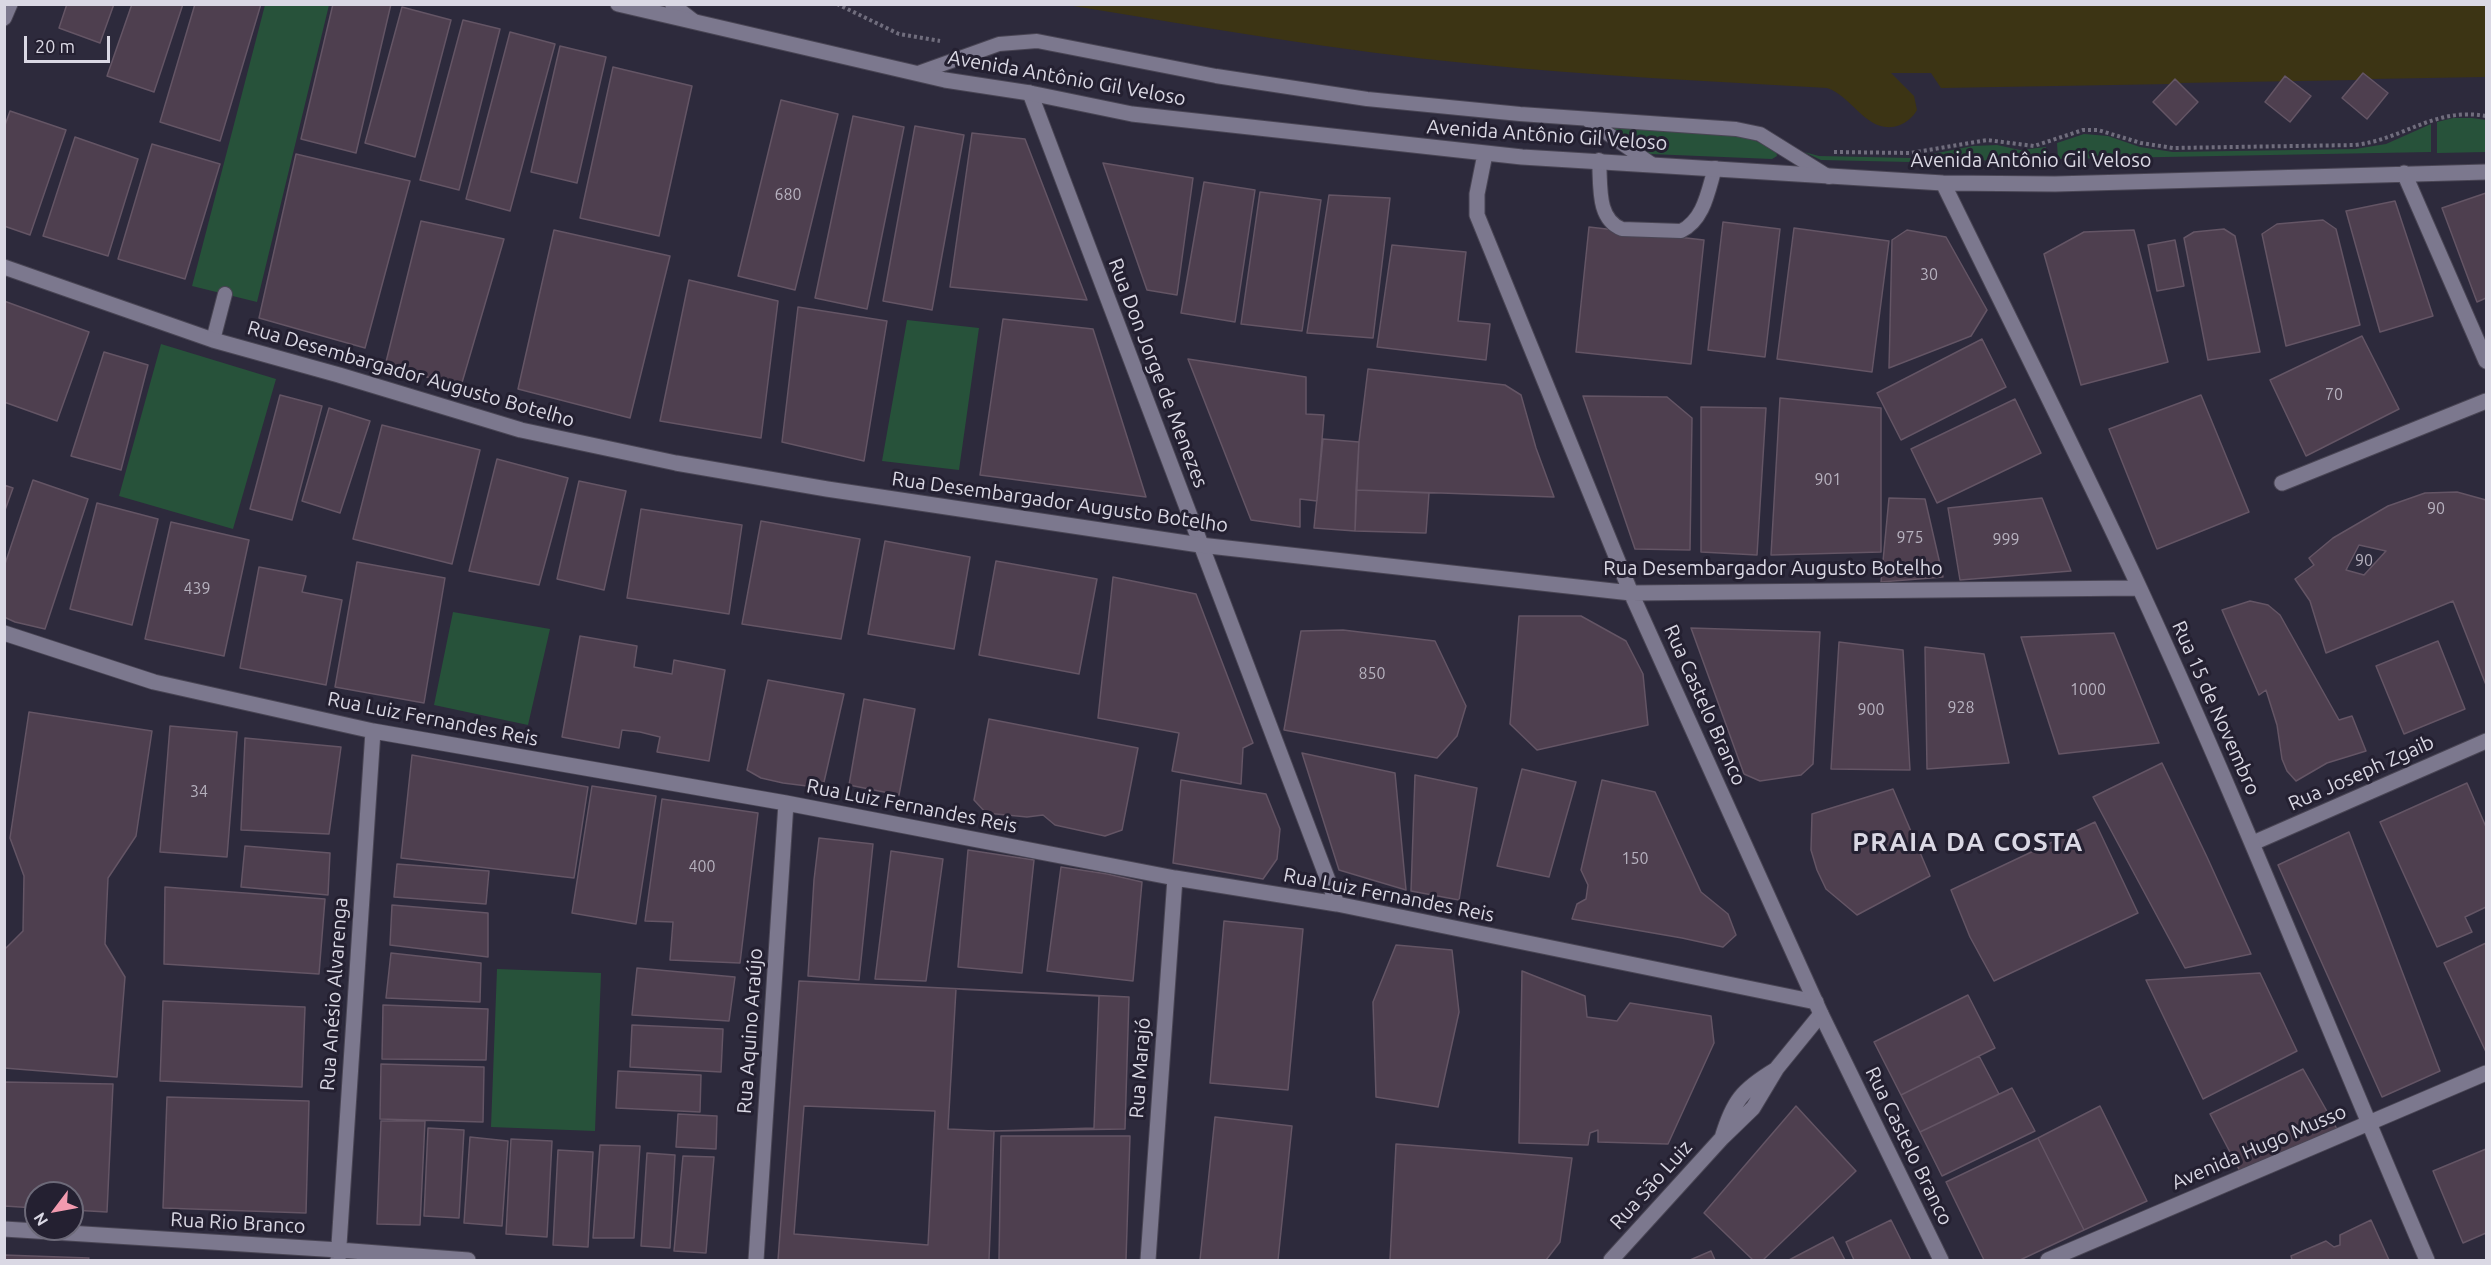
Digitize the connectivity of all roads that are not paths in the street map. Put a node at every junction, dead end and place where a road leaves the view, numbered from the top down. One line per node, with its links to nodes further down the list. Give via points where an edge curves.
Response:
1 (10, 4): 4 (street)
2 (618, 4): 5 (street, Avenida Antônio Gil Veloso)
3 (672, 4): 5 (lane)
4 (4, 18)
5 (694, 21): 6 (street, Avenida Antônio Gil Veloso)
6 (918, 73): 7 (street, Avenida Antônio Gil Veloso); 8 (lane, via 999,44 1037,41 1292,88 1443,107)
7 (1030, 93): 9 (street, Avenida Antônio Gil Veloso, via 1132,114); 23 (street, Rua Don Jorge de Menezes)
8 (1587, 119): 11 (lane); 15 (lane, via 1748,131 1760,134)
9 (1485, 153): 10 (street, Avenida Antônio Gil Veloso); 25 (street, Rua Castelo Branco, via 1477,214)
10 (1599, 160): 11 (street, Avenida Antônio Gil Veloso); 12 (lane, via 1605,216 1622,229 1687,228 1700,214)
11 (1653, 165): 12 (street, Avenida Antônio Gil Veloso)
12 (1715, 168): 15 (street, Avenida Antônio Gil Veloso)
13 (2487, 172): 14 (street, Avenida Antônio Gil Veloso)
14 (2404, 173): 16 (street, Avenida Antônio Gil Veloso, via 2055,184); 20 (street)
15 (1831, 178): 16 (street, Avenida Antônio Gil Veloso)
16 (1943, 183): 24 (street, Rua 15 de Novembro)
17 (4, 267): 19 (street, Rua Desembargador Augusto Botelho)
18 (225, 294): 19 (lane)
19 (213, 340): 23 (street, Rua Desembargador Augusto Botelho, via 521,430 676,463)
20 (2487, 361)
21 (2487, 401): 22 (street)
22 (2282, 483)
23 (1200, 545): 25 (street, Rua Desembargador Augusto Botelho); 32 (street, Rua Don Jorge de Menezes)
24 (2139, 588): 25 (street, Rua Desembargador Augusto Botelho); 30 (street, Rua 15 de Novembro)
25 (1631, 593): 33 (street, Rua Castelo Branco)
26 (4, 633): 27 (street, Rua Luiz Fernandes Reis, via 154,682)
27 (373, 731): 29 (street, Rua Luiz Fernandes Reis); 37 (street, Rua Anésio Alvarenga)
28 (2487, 741): 30 (street, Rua Joseph Zgaib)
29 (786, 804): 31 (street, Rua Luiz Fernandes Reis); 39 (street, Rua Aquino Araújo)
30 (2253, 843): 35 (street, Rua 15 de Novembro)
31 (1175, 878): 32 (street, Rua Luiz Fernandes Reis); 40 (street, Rua Marajó)
32 (1338, 904): 33 (street, Rua Luiz Fernandes Reis)
33 (1818, 1008): 41 (street, Rua São Luiz, via 1753,1108); 42 (street, Rua Castelo Branco)
34 (2487, 1073): 35 (street, Avenida Hugo Musso)
35 (2368, 1123): 43 (street, Avenida Hugo Musso); 44 (street, Rua 15 de Novembro)
36 (4, 1229): 37 (street, Rua Rio Branco)
37 (338, 1255): 38 (street, Rua Rio Branco)
38 (468, 1260)
39 (756, 1260)
40 (1148, 1260)
41 (1611, 1260)
42 (1941, 1260)
43 (2048, 1260)
44 (2427, 1260)

